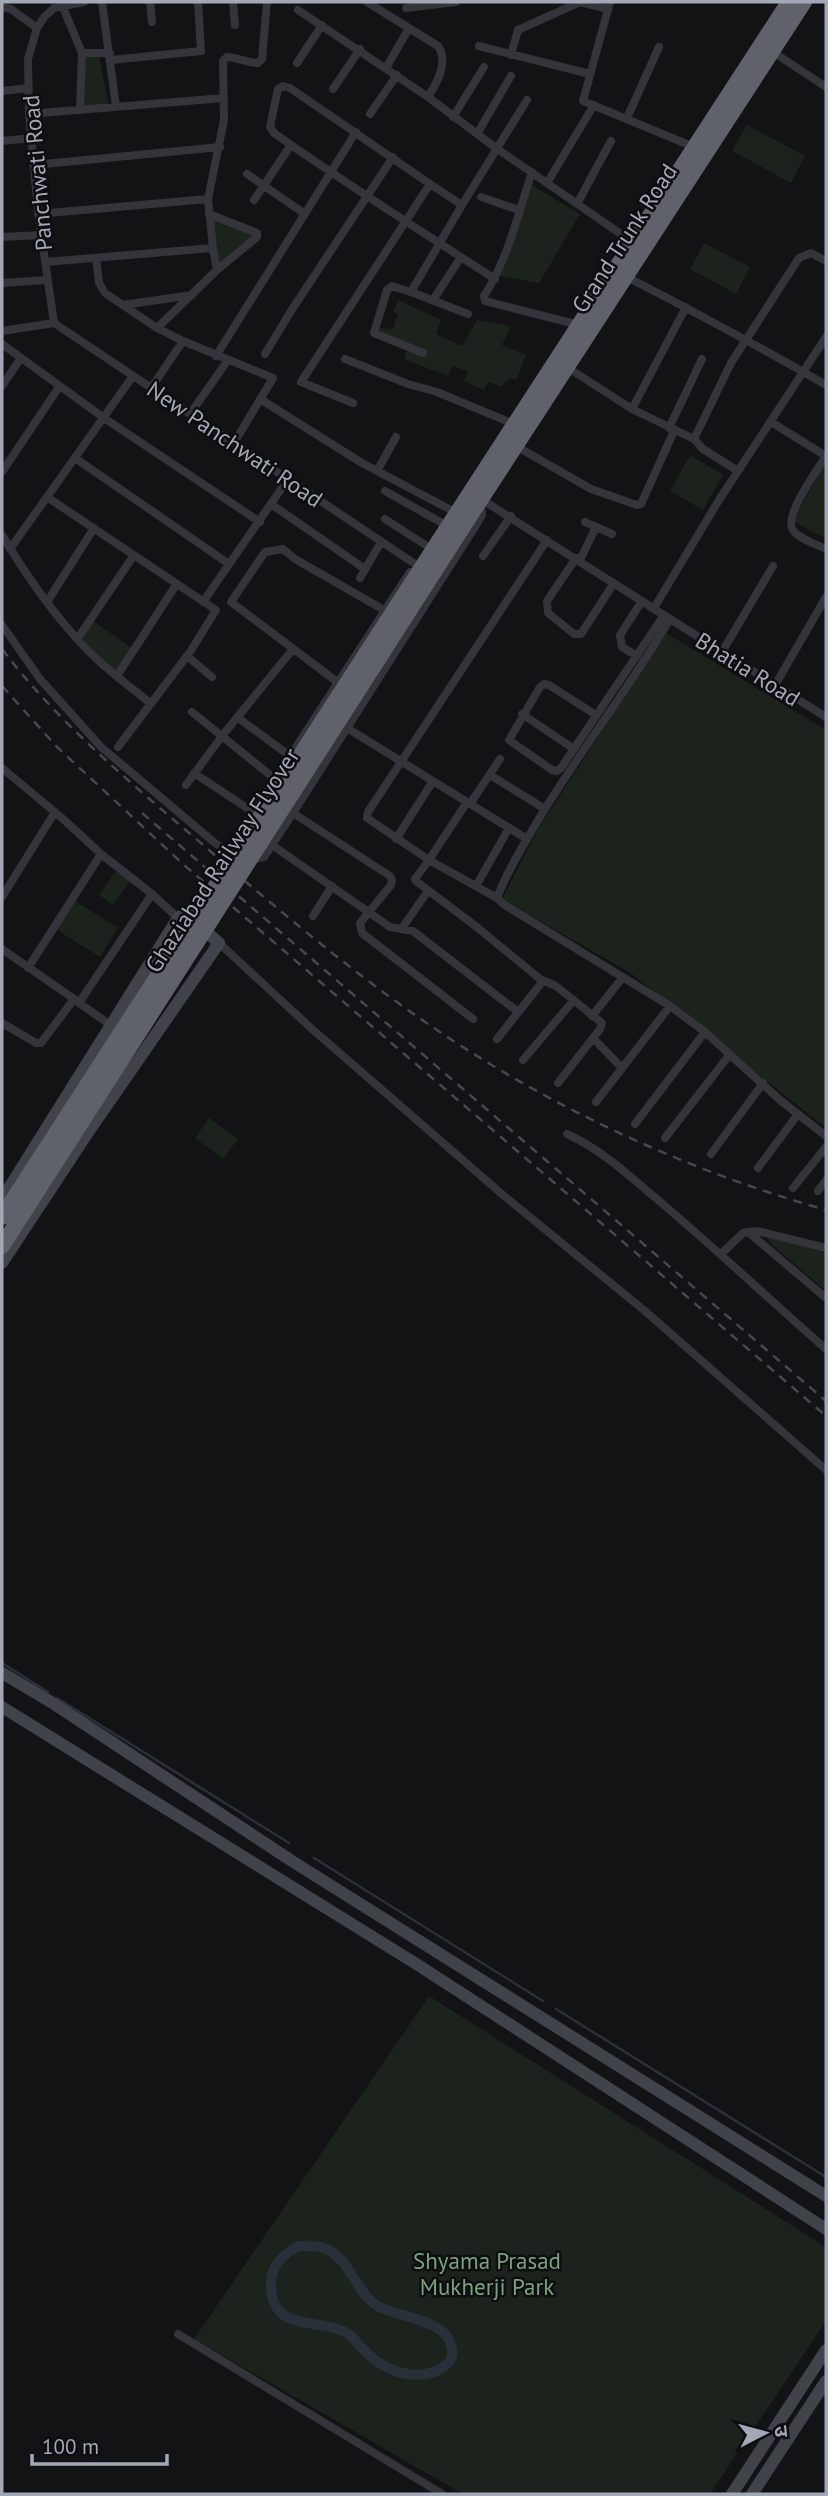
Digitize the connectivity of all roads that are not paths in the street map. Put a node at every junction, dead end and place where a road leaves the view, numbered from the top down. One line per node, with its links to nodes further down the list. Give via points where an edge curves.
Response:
1 (84, 2): 11 (street)
2 (102, 2): 27 (street)
3 (150, 2): 16 (street)
4 (198, 2): 27 (street, via 201,51)
5 (233, 2): 17 (street)
6 (267, 2): 39 (street, via 262,59 250,63 227,57 223,61)
7 (367, 2): 20 (street)
8 (456, 2): 14 (street)
9 (804, 2): 23 (highway, Grand Trunk Road)
10 (784, 3): 23 (highway, Grand Trunk Road)
11 (62, 5): 19 (street); 25 (street)
12 (609, 5): 26 (street, via 579,2 518,30); 32 (street)
13 (8, 6): 19 (street)
14 (406, 8)
15 (298, 10): 18 (street)
16 (152, 22)
17 (235, 25)
18 (322, 25): 24 (street); 28 (street)
19 (37, 28): 35 (street, Panchwati Road, via 28,59)
20 (409, 28): 30 (street); 38 (street, via 442,53 440,75)
21 (480, 46): 26 (street)
22 (659, 47): 47 (street)
23 (766, 48): 34 (street); 55 (highway, Grand Trunk Road); 79 (highway, Grand Trunk Road)
24 (360, 49): 30 (street); 36 (street)
25 (82, 53): 27 (street); 43 (street)
26 (512, 55): 32 (street)
27 (111, 56): 42 (street)
28 (297, 63)
29 (484, 67): 46 (street)
30 (386, 68): 31 (street)
31 (397, 75): 38 (street); 45 (street)
32 (590, 75): 41 (street, via 583,101)
33 (511, 76): 49 (street)
34 (826, 87)
35 (29, 88): 37 (street); 44 (street, Panchwati Road)
36 (333, 89)
37 (2, 91)
38 (428, 97): 46 (street)
39 (224, 98): 42 (street); 54 (street)
40 (527, 100): 56 (street)
41 (594, 105): 47 (street); 62 (street)
42 (116, 107): 43 (street)
43 (80, 110): 44 (street)
44 (29, 114): 50 (street, Panchwati Road)
45 (370, 114)
46 (453, 117): 49 (street)
47 (627, 118): 55 (street)
48 (356, 132): 53 (street, via 283,86 278,89 270,127); 57 (street); 59 (street)
49 (477, 134): 56 (street)
50 (31, 138): 51 (street); 58 (street, Panchwati Road)
51 (2, 141)
52 (611, 141): 69 (street)
53 (291, 145): 59 (street); 64 (street)
54 (220, 147): 58 (street); 67 (street)
55 (694, 147): 79 (highway, Grand Trunk Road)
56 (496, 148): 60 (street); 70 (street)
57 (393, 158): 63 (street); 65 (street)
58 (34, 165): 72 (street, Panchwati Road)
59 (330, 172): 65 (street); 74 (street)
60 (532, 172): 62 (street); 71 (street)
61 (247, 174): 64 (street)
62 (547, 183): 69 (street)
63 (430, 184): 70 (street); 75 (street)
64 (265, 185): 68 (street); 74 (street)
65 (367, 196): 75 (street); 105 (street)
66 (481, 197): 71 (street)
67 (208, 199): 72 (street); 73 (street)
68 (254, 200)
69 (577, 204): 79 (street)
70 (462, 205): 78 (street)
71 (519, 211): 87 (street)
72 (38, 214): 76 (street, Panchwati Road)
73 (209, 214): 80 (street); 85 (street, via 257,233 255,240)
74 (305, 214): 106 (street)
75 (405, 222): 78 (street); 119 (street, via 301,382)
76 (41, 235): 77 (street); 84 (street, Panchwati Road)
77 (2, 237)
78 (439, 242): 81 (street); 90 (street)
79 (638, 246): 86 (highway, Grand Trunk Road); 97 (highway, Grand Trunk Road)
80 (213, 248): 82 (street); 85 (street)
81 (461, 257): 87 (street); 92 (street)
82 (96, 258): 84 (street); 93 (street, via 101,290)
83 (826, 261): 101 (street, via 811,253 799,258)
84 (46, 262): 88 (street, Panchwati Road)
85 (217, 270): 91 (street)
86 (625, 276): 94 (street); 111 (highway, Grand Trunk Road)
87 (495, 279): 97 (street, via 485,301)
88 (47, 280): 89 (street); 96 (street, Panchwati Road)
89 (2, 283)
90 (411, 292): 92 (street); 104 (street, via 397,286 387,290 374,333)
91 (192, 295): 93 (street); 98 (street)
92 (433, 300): 95 (street)
93 (123, 305): 98 (street)
94 (686, 307): 101 (street); 120 (street)
95 (468, 313)
96 (54, 323): 99 (street); 113 (street, New Panchwati Road)
97 (579, 325): 111 (highway, Grand Trunk Road)
98 (158, 328): 102 (street)
99 (2, 331)
100 (826, 337): 112 (street)
101 (746, 339): 112 (street); 127 (street)
102 (183, 341): 106 (street); 117 (street)
103 (2, 344): 107 (street)
104 (423, 353)
105 (265, 354)
106 (216, 356): 110 (street)
107 (21, 358): 115 (street); 116 (street)
108 (345, 359): 124 (street)
109 (702, 359): 125 (street)
110 (228, 360): 118 (street, via 273,378); 121 (street)
111 (562, 364): 120 (street); 124 (highway, Grand Trunk Road); 129 (highway, Grand Trunk Road)
112 (804, 373): 114 (street); 123 (street)
113 (133, 376): 117 (street, New Panchwati Road); 122 (street)
114 (826, 385)
115 (2, 386)
116 (60, 387): 122 (street); 134 (street)
117 (151, 388): 121 (street, New Panchwati Road)
118 (260, 399): 128 (street); 132 (street)
119 (353, 403)
120 (632, 409): 125 (street)
121 (190, 414): 128 (street, New Panchwati Road)
122 (104, 418): 131 (street); 143 (street)
123 (771, 422): 130 (street); 133 (street)
124 (514, 424): 137 (highway, Grand Trunk Road)
125 (671, 429): 127 (street); 129 (street, via 637,505 590,489)
126 (396, 437): 132 (street)
127 (694, 439): 133 (street)
128 (234, 443): 135 (street, New Panchwati Road)
129 (516, 446): 137 (highway, Grand Trunk Road)
130 (826, 456): 154 (street, via 791,514 790,525 794,533)
131 (75, 458): 138 (street); 158 (street)
132 (377, 471): 140 (street)
133 (738, 471): 169 (street)
134 (2, 472)
135 (288, 479): 139 (street); 151 (street, New Panchwati Road)
136 (385, 491): 145 (street)
137 (475, 497): 140 (highway, Ghaziabad Railway Flyover); 141 (street, Bhatia Road); 182 (street, via 482,515)
138 (47, 498): 147 (street); 153 (street)
139 (271, 505): 143 (street); 161 (street)
140 (459, 514): 145 (street); 259 (highway, Ghaziabad Railway Flyover, bridge); 261 (highway, Ghaziabad Railway Flyover, bridge)
141 (512, 516): 150 (street, Bhatia Road); 156 (street)
142 (385, 519): 152 (street)
143 (260, 522): 158 (street)
144 (585, 522): 146 (street)
145 (442, 523): 152 (street)
146 (596, 527): 148 (street); 157 (street)
147 (94, 528): 155 (street); 167 (street)
148 (612, 534)
149 (2, 535): 153 (street)
150 (547, 540): 157 (street, Bhatia Road); 195 (street)
151 (381, 542): 159 (street, New Panchwati Road); 161 (street)
152 (427, 546): 159 (street)
153 (10, 549): 167 (street)
154 (826, 549)
155 (134, 555): 164 (street); 173 (street)
156 (483, 555)
157 (578, 559): 163 (street, Bhatia Road); 163 (street, via 546,608 574,634 581,634)
158 (229, 564): 168 (street)
159 (415, 564): 170 (street)
160 (773, 566): 175 (street)
161 (365, 569): 162 (street)
162 (360, 578)
163 (614, 583): 166 (street, Bhatia Road)
164 (176, 585): 168 (street); 178 (street)
165 (826, 597): 181 (street)
166 (642, 601): 169 (street, Bhatia Road); 177 (street, via 620,635 622,647)
167 (47, 602): 173 (street)
168 (203, 602): 176 (street, via 216,610)
169 (654, 608): 171 (street, Bhatia Road)
170 (384, 610): 174 (street, via 283,549 265,552 231,601); 180 (street)
171 (667, 617): 175 (street, Bhatia Road); 177 (street); 203 (street, via 646,661)
172 (2, 625): 210 (street, via 40,679 101,747 222,848 229,852)
173 (78, 638): 178 (street)
174 (293, 649): 180 (street); 187 (street)
175 (722, 652): 181 (street, Bhatia Road)
176 (187, 656): 179 (street); 183 (street)
177 (636, 656): 186 (street)
178 (117, 676): 183 (street)
179 (212, 677)
180 (337, 681): 182 (street); 193 (street)
181 (774, 687): 188 (street, Bhatia Road)
182 (363, 702): 189 (street)
183 (150, 703): 191 (street)
184 (192, 712): 190 (street)
185 (522, 714): 186 (street, via 544,684); 192 (street); 192 (street, via 509,740 552,771 561,768)
186 (596, 715): 192 (street)
187 (237, 717): 190 (street); 193 (street)
188 (826, 717)
189 (347, 728): 195 (street); 206 (street)
190 (222, 736): 196 (street); 199 (street)
191 (118, 747)
192 (574, 749)
193 (290, 756): 199 (street)
194 (500, 759): 198 (street)
195 (401, 762): 200 (street); 208 (street, via 367,818)
196 (194, 773): 201 (street); 205 (street)
197 (3, 774): 204 (street)
198 (490, 775): 202 (street); 203 (street)
199 (275, 779): 205 (street)
200 (433, 781): 202 (street); 208 (street)
201 (186, 785)
202 (469, 803): 207 (street); 213 (street)
203 (545, 809): 209 (street)
204 (55, 812): 212 (street); 218 (street)
205 (253, 812): 210 (street)
206 (293, 813): 211 (street); 220 (street, via 390,876 391,885)
207 (509, 828): 209 (street); 215 (street)
208 (396, 839): 213 (street)
209 (527, 839): 219 (street)
210 (238, 841): 211 (street, via 259,858)
211 (272, 845): 214 (street)
212 (101, 854): 217 (street); 226 (street)
213 (429, 860): 215 (street); 216 (street, via 415,879)
214 (332, 886): 220 (street); 221 (street)
215 (476, 886): 219 (street)
216 (428, 891): 223 (street); 228 (street)
217 (152, 894): 222 (street); 229 (street)
218 (2, 897)
219 (497, 898): 227 (street)
220 (370, 912): 223 (street, via 390,927); 234 (street, via 360,923 362,933)
221 (313, 916)
222 (178, 918): 224 (street, via 190,917); 236 (street)
223 (402, 928): 232 (street, via 413,931)
224 (219, 943): 240 (street); 267 (street, via 503,1195 645,1311)
225 (2, 949): 226 (street)
226 (28, 968): 229 (street)
227 (623, 977): 231 (street); 233 (street)
228 (543, 981): 230 (street); 232 (street)
229 (76, 1001): 235 (street, via 41,1044); 236 (street)
230 (573, 1001): 233 (street); 242 (street)
231 (670, 1006): 237 (street); 243 (street)
232 (518, 1012): 239 (street)
233 (592, 1016): 238 (street, via 602,1023)
234 (473, 1019)
235 (2, 1023)
236 (112, 1026): 240 (street); 258 (street)
237 (705, 1032): 241 (street); 248 (street)
238 (593, 1038): 243 (street); 244 (street)
239 (497, 1039)
240 (146, 1048): 264 (street)
241 (730, 1054): 245 (street); 251 (street)
242 (523, 1060)
243 (622, 1068): 246 (street)
244 (558, 1083)
245 (762, 1083): 247 (street); 253 (street)
246 (596, 1102)
247 (798, 1114): 250 (street); 254 (street)
248 (635, 1124)
249 (567, 1134): 263 (street, via 593,1147)
250 (826, 1136)
251 (665, 1138)
252 (826, 1147): 256 (street)
253 (711, 1154)
254 (758, 1168)
255 (826, 1180): 257 (street)
256 (793, 1188)
257 (818, 1191)
258 (2, 1199)
259 (2, 1217)
260 (748, 1232): 262 (street); 263 (street); 265 (street)
261 (2, 1246)
262 (826, 1248)
263 (721, 1254): 266 (street)
264 (2, 1263)
265 (826, 1298)
266 (826, 1349)
267 (826, 1470)
268 (2, 1673): 270 (street)
269 (2, 1706): 271 (street, via 418,1965)
270 (826, 2196)
271 (826, 2229)
272 (178, 2334): 275 (street)
273 (826, 2350): 276 (street)
274 (826, 2381): 277 (street)
275 (442, 2494)
276 (732, 2494)
277 (752, 2494)

